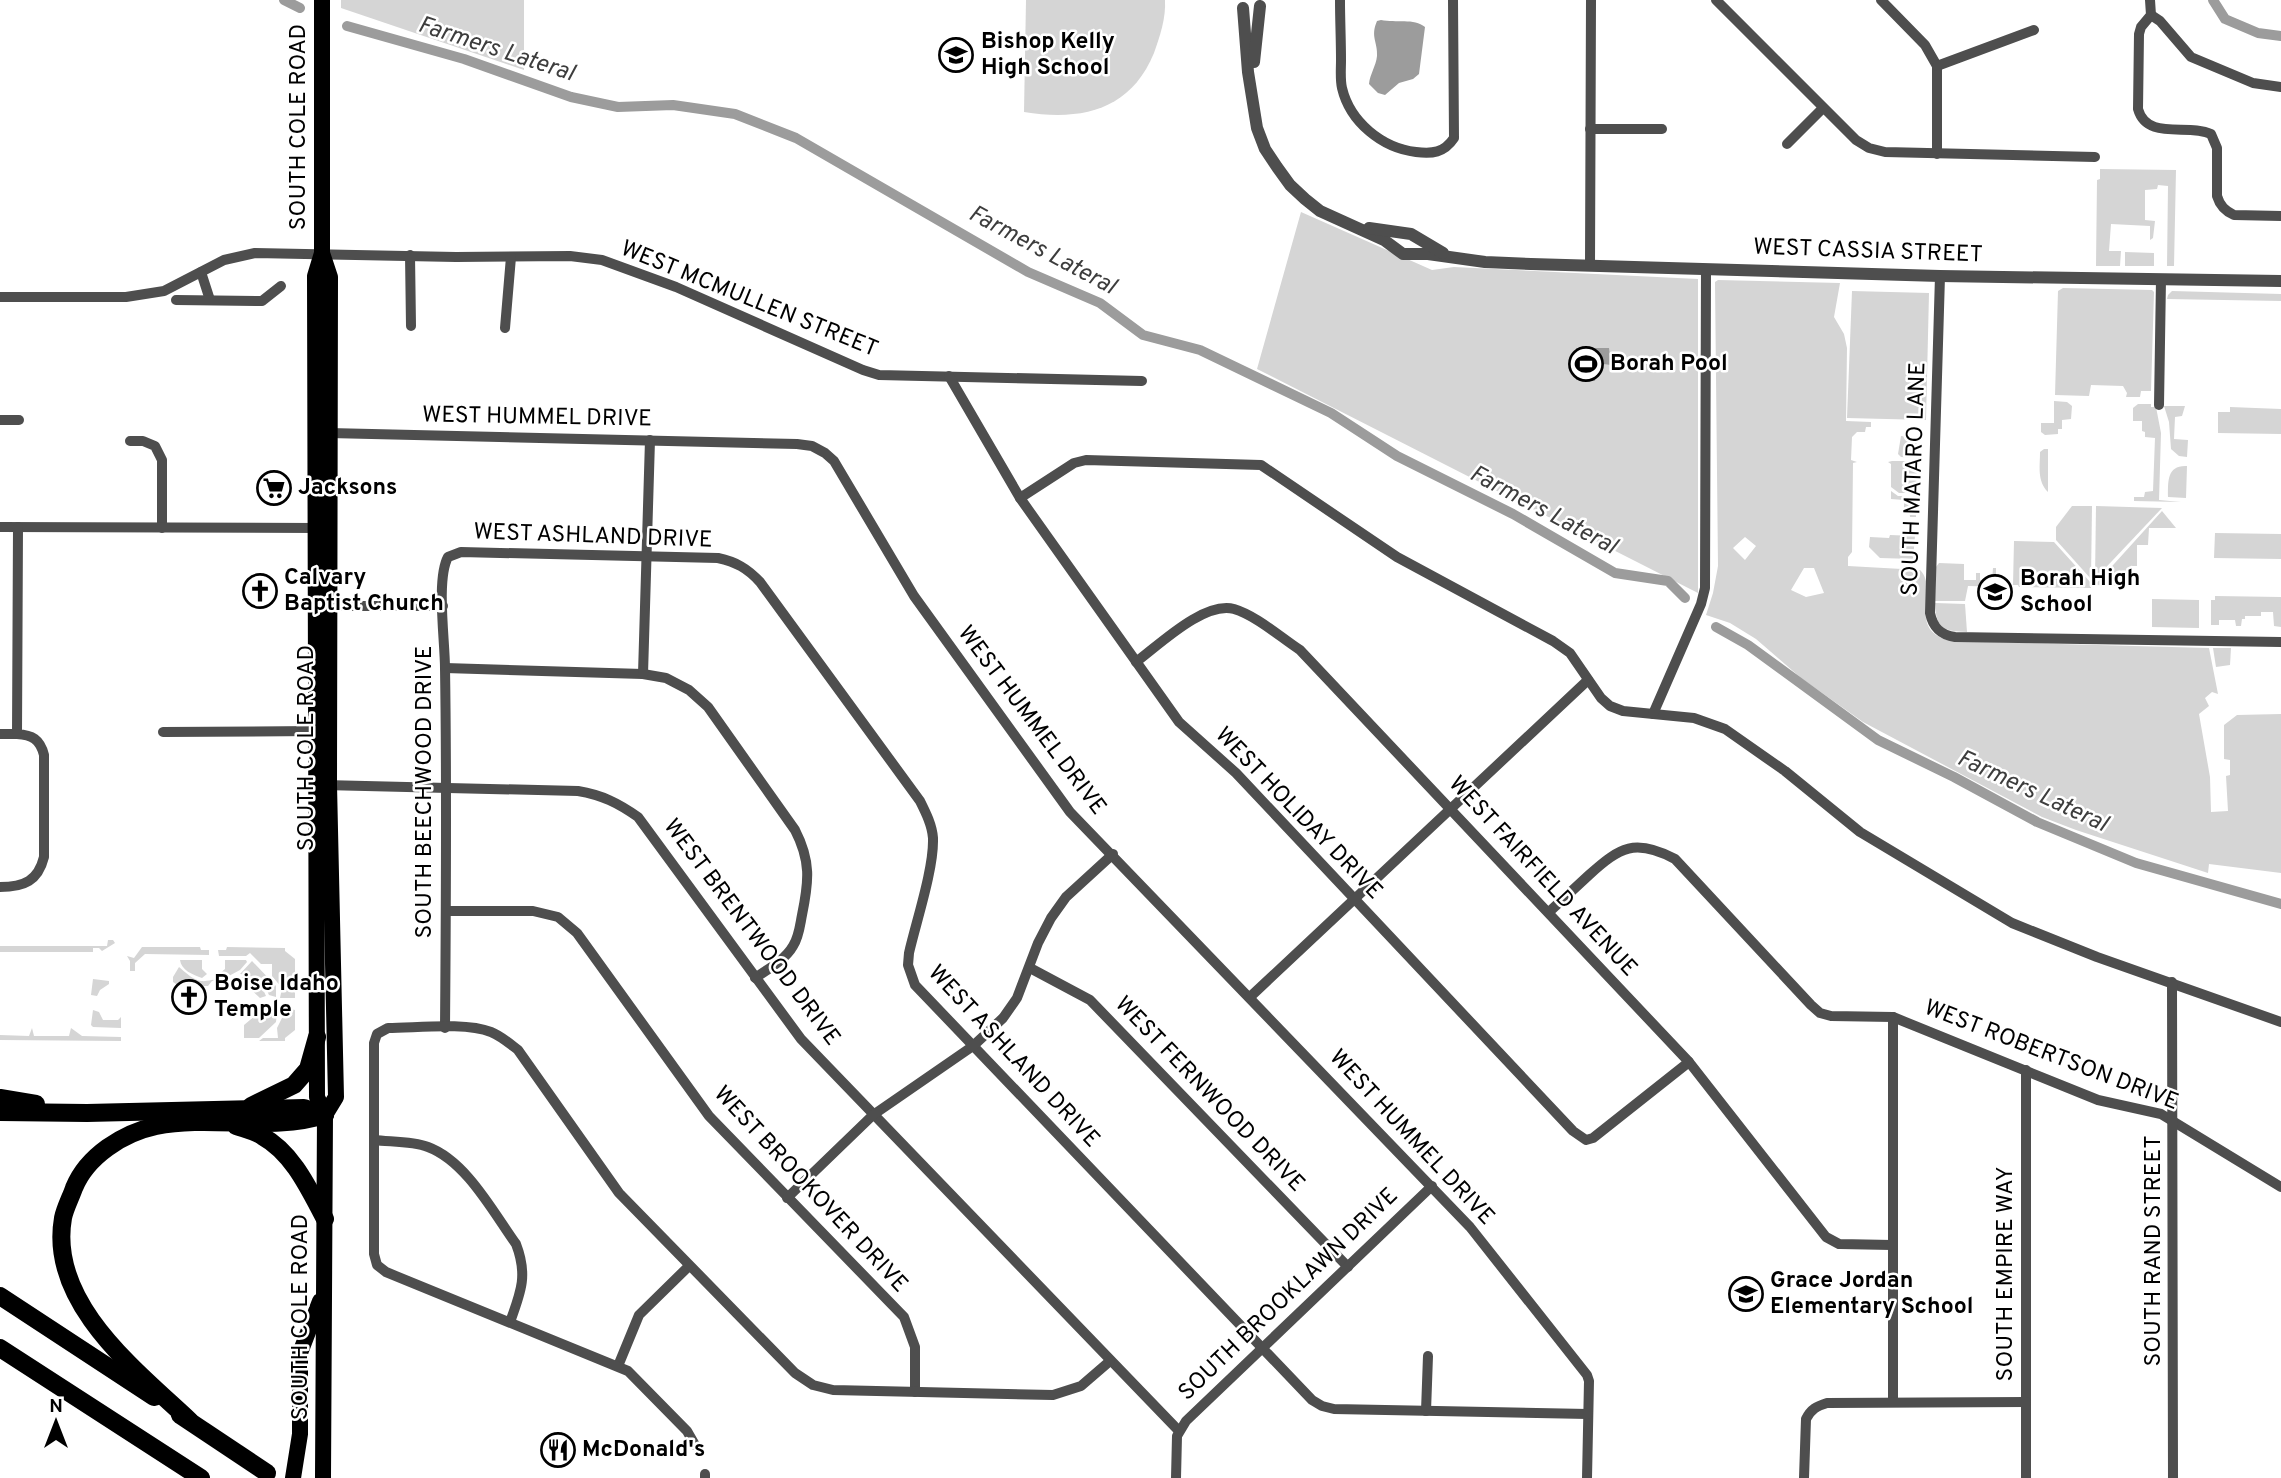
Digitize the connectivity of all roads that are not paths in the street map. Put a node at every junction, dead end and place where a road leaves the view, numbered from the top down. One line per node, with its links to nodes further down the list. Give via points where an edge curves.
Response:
1 (1340, 0): 2 (street, via 1341,87 1364,128 1401,150 1426,153 1440,151 1454,138)
2 (1453, 0)
3 (1591, 0): 16 (street)
4 (1716, 0): 15 (street)
5 (2150, 0): 10 (street)
6 (322, 1): 23 (main road, SOUTH COLE ROAD)
7 (1883, 1): 12 (street, via 1926,45)
8 (1263, 3): 9 (street, via 1249,9); 13 (street)
9 (1239, 4): 13 (street)
10 (2151, 15): 14 (street, via 2191,57 2253,83); 21 (street, via 2139,34 2140,117 2152,127 2211,135 2217,148 2217,196 2228,212)
11 (2034, 30): 12 (street)
12 (1937, 65): 19 (street)
13 (1250, 80): 22 (street, via 1257,128 1277,167 1320,211)
14 (2281, 87)
15 (1823, 108): 18 (street); 19 (street, via 1869,148)
16 (1590, 129): 17 (street); 27 (street)
17 (1662, 129)
18 (1787, 144)
19 (1937, 154): 20 (street)
20 (2095, 157)
21 (2281, 216)
22 (1348, 223): 26 (street, via 1411,234); 26 (street, WEST CASSIA STREET, via 1403,254)
23 (323, 253): 24 (street, WEST MCMULLEN STREET); 29 (street, WEST MCMULLEN STREET, via 255,253 224,260); 44 (main road, SOUTH COLE ROAD, via 330,277); 51 (main road, SOUTH COLE ROAD, via 315,276)
24 (410, 255): 25 (street, WEST MCMULLEN STREET); 37 (street)
25 (511, 257): 38 (street); 39 (street, WEST MCMULLEN STREET, via 602,260 676,287 863,370 879,375)
26 (1454, 258): 27 (street, WEST CASSIA STREET)
27 (1590, 265): 28 (street, WEST CASSIA STREET)
28 (1706, 269): 30 (street, WEST CASSIA STREET); 63 (street, via 1705,588)
29 (201, 272): 34 (street, WEST MCMULLEN STREET, via 164,291 126,297); 36 (street)
30 (1940, 276): 31 (street, WEST CASSIA STREET); 57 (street, SOUTH MATARO LANE, via 1930,613 1937,629 1955,637)
31 (2161, 279): 32 (street, WEST CASSIA STREET); 41 (street)
32 (2281, 281)
33 (281, 286): 36 (street, via 262,301)
34 (0, 297)
35 (176, 300): 36 (street)
36 (210, 300)
37 (411, 326)
38 (505, 328)
39 (948, 376): 40 (street, WEST MCMULLEN STREET); 47 (street, WEST HOLIDAY DRIVE)
40 (1142, 380)
41 (2159, 405)
42 (0, 420): 43 (street)
43 (19, 420)
44 (328, 433): 45 (street, WEST HUMMEL DRIVE); 51 (main road, SOUTH COLE ROAD)
45 (650, 440): 53 (street); 71 (street, WEST HUMMEL DRIVE, via 797,444 825,453 922,607 1070,812)
46 (130, 441): 50 (street, via 155,446 162,460)
47 (1020, 498): 58 (street, WEST HOLIDAY DRIVE); 62 (street, via 1086,460 1261,465 1397,557 1553,640 1570,653)
48 (0, 527): 49 (street)
49 (18, 527): 50 (street); 67 (street)
50 (162, 528): 51 (street)
51 (321, 528): 54 (main road, SOUTH COLE ROAD); 56 (main road, SOUTH COLE ROAD)
52 (448, 557): 53 (street, WEST ASHLAND DRIVE, via 461,552); 55 (street, SOUTH BEECHWOOD DRIVE, via 443,570)
53 (647, 557): 61 (street); 84 (street, WEST ASHLAND DRIVE, via 718,558 752,573 920,801 933,837 909,954 910,975 922,994)
54 (329, 606): 55 (street); 59 (main road, SOUTH COLE ROAD)
55 (443, 606): 60 (street, SOUTH BEECHWOOD DRIVE)
56 (314, 634): 59 (main road, via 321,640 321,655); 64 (main road, SOUTH COLE ROAD)
57 (2281, 642)
58 (1136, 662): 70 (street, WEST FAIRFIELD AVENUE, via 1204,612 1224,607 1236,610 1310,659); 73 (street, WEST HOLIDAY DRIVE, via 1179,722 1236,773)
59 (328, 664): 68 (main road, SOUTH COLE ROAD)
60 (445, 668): 61 (street); 69 (street, SOUTH BEECHWOOD DRIVE)
61 (643, 674): 77 (street, via 666,678 690,690 708,707 802,843 808,880 797,937 786,955)
62 (1588, 680): 63 (street, via 1610,706); 70 (street)
63 (1653, 714): 78 (street, via 1694,718 1725,729 1860,832 2012,923)
64 (315, 731): 65 (street); 68 (main road, SOUTH COLE ROAD)
65 (163, 732)
66 (0, 734): 67 (street)
67 (17, 734): 72 (street, via 37,740 44,755 44,857 27,884)
68 (322, 785): 69 (street, WEST BRENTWOOD DRIVE); 83 (main road, SOUTH COLE ROAD); 91 (main road, SOUTH COLE ROAD, via 336,1097)
69 (444, 788): 74 (street, SOUTH BEECHWOOD DRIVE); 77 (street, WEST BRENTWOOD DRIVE, via 578,791 615,801 648,828)
70 (1451, 809): 73 (street); 75 (street, WEST FAIRFIELD AVENUE)
71 (1112, 854): 76 (street, via 1066,897 1038,943); 79 (street, WEST HUMMEL DRIVE)
72 (0, 887)
73 (1355, 899): 79 (street); 85 (street, WEST HOLIDAY DRIVE, via 1581,1138 1600,1133)
74 (446, 911): 82 (street, SOUTH BEECHWOOD DRIVE); 98 (street, WEST BROOKOVER DRIVE, via 533,911 568,924 709,1116)
75 (1549, 912): 80 (street, WEST ROBERTSON DRIVE, via 1612,854 1641,846 1658,850 1675,859 1820,1013); 85 (street, WEST FAIRFIELD AVENUE)
76 (1030, 968): 84 (street, via 1011,1009); 102 (street, WEST FERNWOOD DRIVE, via 1090,1000)
77 (755, 978): 92 (street, WEST BRENTWOOD DRIVE, via 801,1039)
78 (2172, 982): 81 (street); 93 (street, SOUTH RAND STREET)
79 (1250, 997): 96 (street, WEST HUMMEL DRIVE)
80 (1893, 1017): 86 (street, WEST ROBERTSON DRIVE); 100 (street)
81 (2281, 1021)
82 (445, 1028): 95 (street, via 388,1028 377,1034); 101 (street, via 493,1032 518,1050 619,1193)
83 (317, 1037): 88 (highway, via 308,1069 294,1085); 91 (main road, SOUTH COLE ROAD, via 317,1097)
84 (973, 1046): 92 (street); 106 (street, WEST ASHLAND DRIVE)
85 (1689, 1062): 100 (street, WEST FAIRFIELD AVENUE, via 1826,1237 1839,1244)
86 (2026, 1070): 93 (street, WEST ROBERTSON DRIVE, via 2098,1100 2161,1114); 113 (street, SOUTH EMPIRE WAY)
87 (0, 1098): 90 (highway)
88 (245, 1109): 90 (highway); 91 (highway, via 304,1108)
89 (0, 1112): 90 (highway)
90 (87, 1113)
91 (326, 1115): 94 (highway, via 304,1122); 99 (main road, SOUTH COLE ROAD)
92 (873, 1115): 98 (street); 109 (street, WEST BRENTWOOD DRIVE)
93 (2173, 1121): 97 (street, WEST ROBERTSON DRIVE); 127 (street, SOUTH RAND STREET)
94 (226, 1123): 99 (highway, via 262,1135 285,1153); 116 (highway, via 156,1126 128,1136 94,1157 78,1178 63,1217 63,1257 91,1322)
95 (374, 1140): 105 (street, via 427,1146 464,1171 520,1255 522,1290); 105 (street, via 377,1265)
96 (1432, 1186): 102 (street, SOUTH BROOKLAWN DRIVE); 115 (street, WEST HUMMEL DRIVE, via 1471,1227 1587,1374)
97 (2281, 1187)
98 (787, 1198): 111 (street, WEST BROOKOVER DRIVE, via 904,1317 915,1347)
99 (325, 1219): 103 (main road, SOUTH COLE ROAD)
100 (1892, 1245): 112 (street)
101 (689, 1266): 110 (street, via 639,1315); 111 (street, via 795,1373 813,1385 833,1390)
102 (1348, 1267): 106 (street, SOUTH BROOKLAWN DRIVE)
103 (323, 1292): 121 (main road, via 300,1353 300,1438); 122 (main road, SOUTH COLE ROAD)
104 (0, 1296): 116 (highway)
105 (510, 1322): 110 (street)
106 (1262, 1346): 114 (street, WEST ASHLAND DRIVE, via 1322,1406); 117 (street, SOUTH BROOKLAWN DRIVE)
107 (0, 1348): 120 (highway)
108 (1428, 1356): 114 (street)
109 (1110, 1361): 111 (street, via 1081,1387 1054,1395); 117 (street, WEST BRENTWOOD DRIVE)
110 (618, 1366): 118 (street, via 634,1376 687,1430)
111 (915, 1392)
112 (1893, 1402): 113 (street); 125 (street, via 1827,1403 1809,1411 1804,1427)
113 (2026, 1402): 126 (street, SOUTH EMPIRE WAY)
114 (1426, 1411): 115 (street, WEST ASHLAND DRIVE)
115 (1588, 1414): 124 (street, WEST HUMMEL DRIVE)
116 (190, 1421): 119 (highway)
117 (1179, 1431): 123 (street, SOUTH BROOKLAWN DRIVE)
118 (695, 1445)
119 (267, 1473)
120 (201, 1478)
121 (293, 1478)
122 (323, 1478)
123 (1176, 1478)
124 (1587, 1478)
125 (1804, 1478)
126 (2026, 1478)
127 (2173, 1478)

